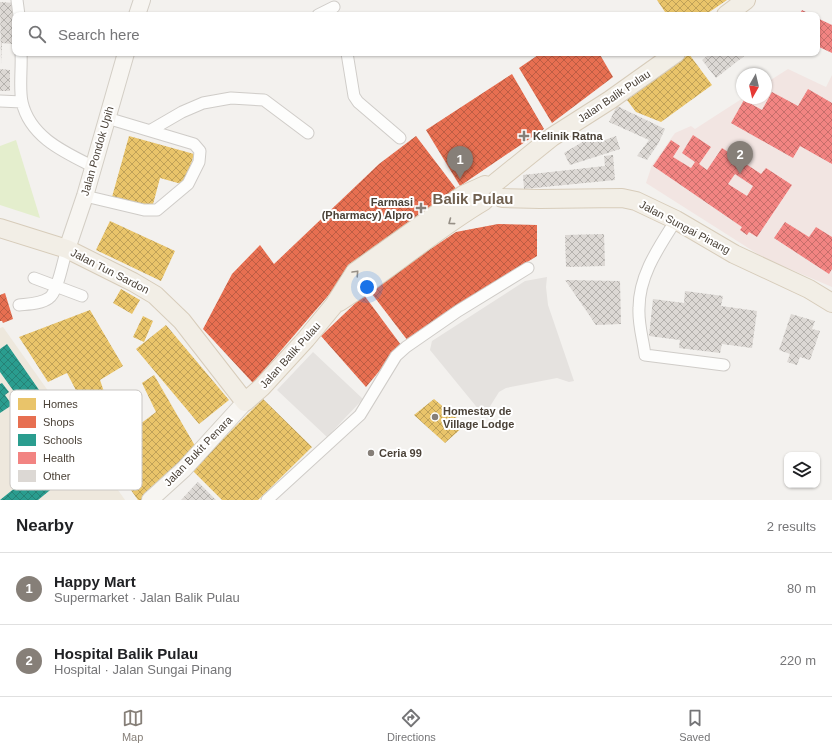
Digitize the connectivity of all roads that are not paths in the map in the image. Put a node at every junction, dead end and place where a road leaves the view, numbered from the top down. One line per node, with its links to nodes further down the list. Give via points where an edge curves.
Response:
1 (17, 0): 5 (street)
2 (142, 0): 6 (main road)
3 (746, 0): 8 (main road)
4 (335, 7): 7 (street)
5 (19, 12)
6 (138, 12)
7 (324, 12)
8 (730, 12)
9 (21, 56): 14 (street)
10 (125, 56): 15 (main road, Jalan Pondok Upih)
11 (348, 56): 18 (street, via 354,96)
12 (672, 56): 20 (main road, Jalan Balik Pulau, via 552,137)
13 (0, 101): 14 (street)
14 (22, 102): 19 (street, via 32,127 59,149)
15 (106, 118): 16 (street); 19 (main road, Jalan Pondok Upih)
16 (151, 130): 17 (street, via 203,103 231,98 264,100); 21 (street, via 194,144 200,151 199,162 188,184 157,210 144,210)
17 (308, 133)
18 (400, 138)
19 (92, 166): 21 (main road, Jalan Pondok Upih)
20 (492, 192): 22 (main road, Jalan Sungai Pinang, via 540,199 622,198 636,201); 32 (main road, Jalan Balik Pulau, via 368,284 334,305 262,387)
21 (85, 196): 24 (main road, Jalan Pondok Upih)
22 (676, 220): 29 (main road, Jalan Sungai Pinang, via 734,254 809,289); 31 (street, via 648,266 643,282 639,307 645,355)
23 (0, 228): 24 (main road, Jalan Tun Sardon)
24 (66, 249): 27 (street); 32 (main road, Jalan Tun Sardon, via 155,295 182,321)
25 (528, 268): 34 (street, via 406,347 396,356 360,415)
26 (34, 278): 27 (street)
27 (56, 286): 28 (street); 30 (street, via 50,298)
28 (82, 296)
29 (832, 303)
30 (19, 305)
31 (724, 365)
32 (245, 402): 33 (main road, Jalan Bukit Penara, via 184,469)
33 (150, 500)
34 (266, 500)

